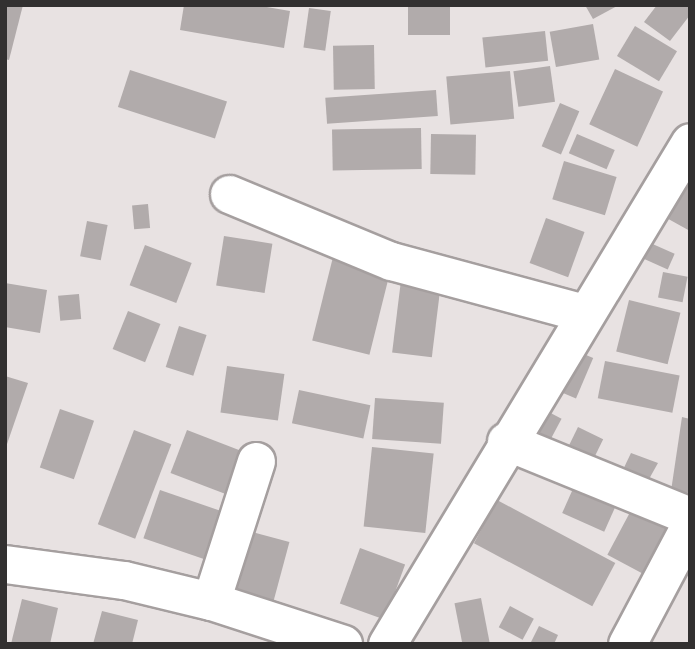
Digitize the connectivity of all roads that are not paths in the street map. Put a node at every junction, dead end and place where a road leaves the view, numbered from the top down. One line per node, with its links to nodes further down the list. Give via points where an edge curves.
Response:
1 (690, 142): 3 (street)
2 (229, 194): 3 (street, via 391,261)
3 (584, 313): 4 (street)
4 (506, 441): 6 (street); 11 (street)
5 (256, 461): 9 (street)
6 (690, 516)
7 (690, 524): 12 (street)
8 (5, 564): 9 (street, via 124,580)
9 (211, 601): 10 (street)
10 (343, 644)
11 (387, 644)
12 (627, 644)

